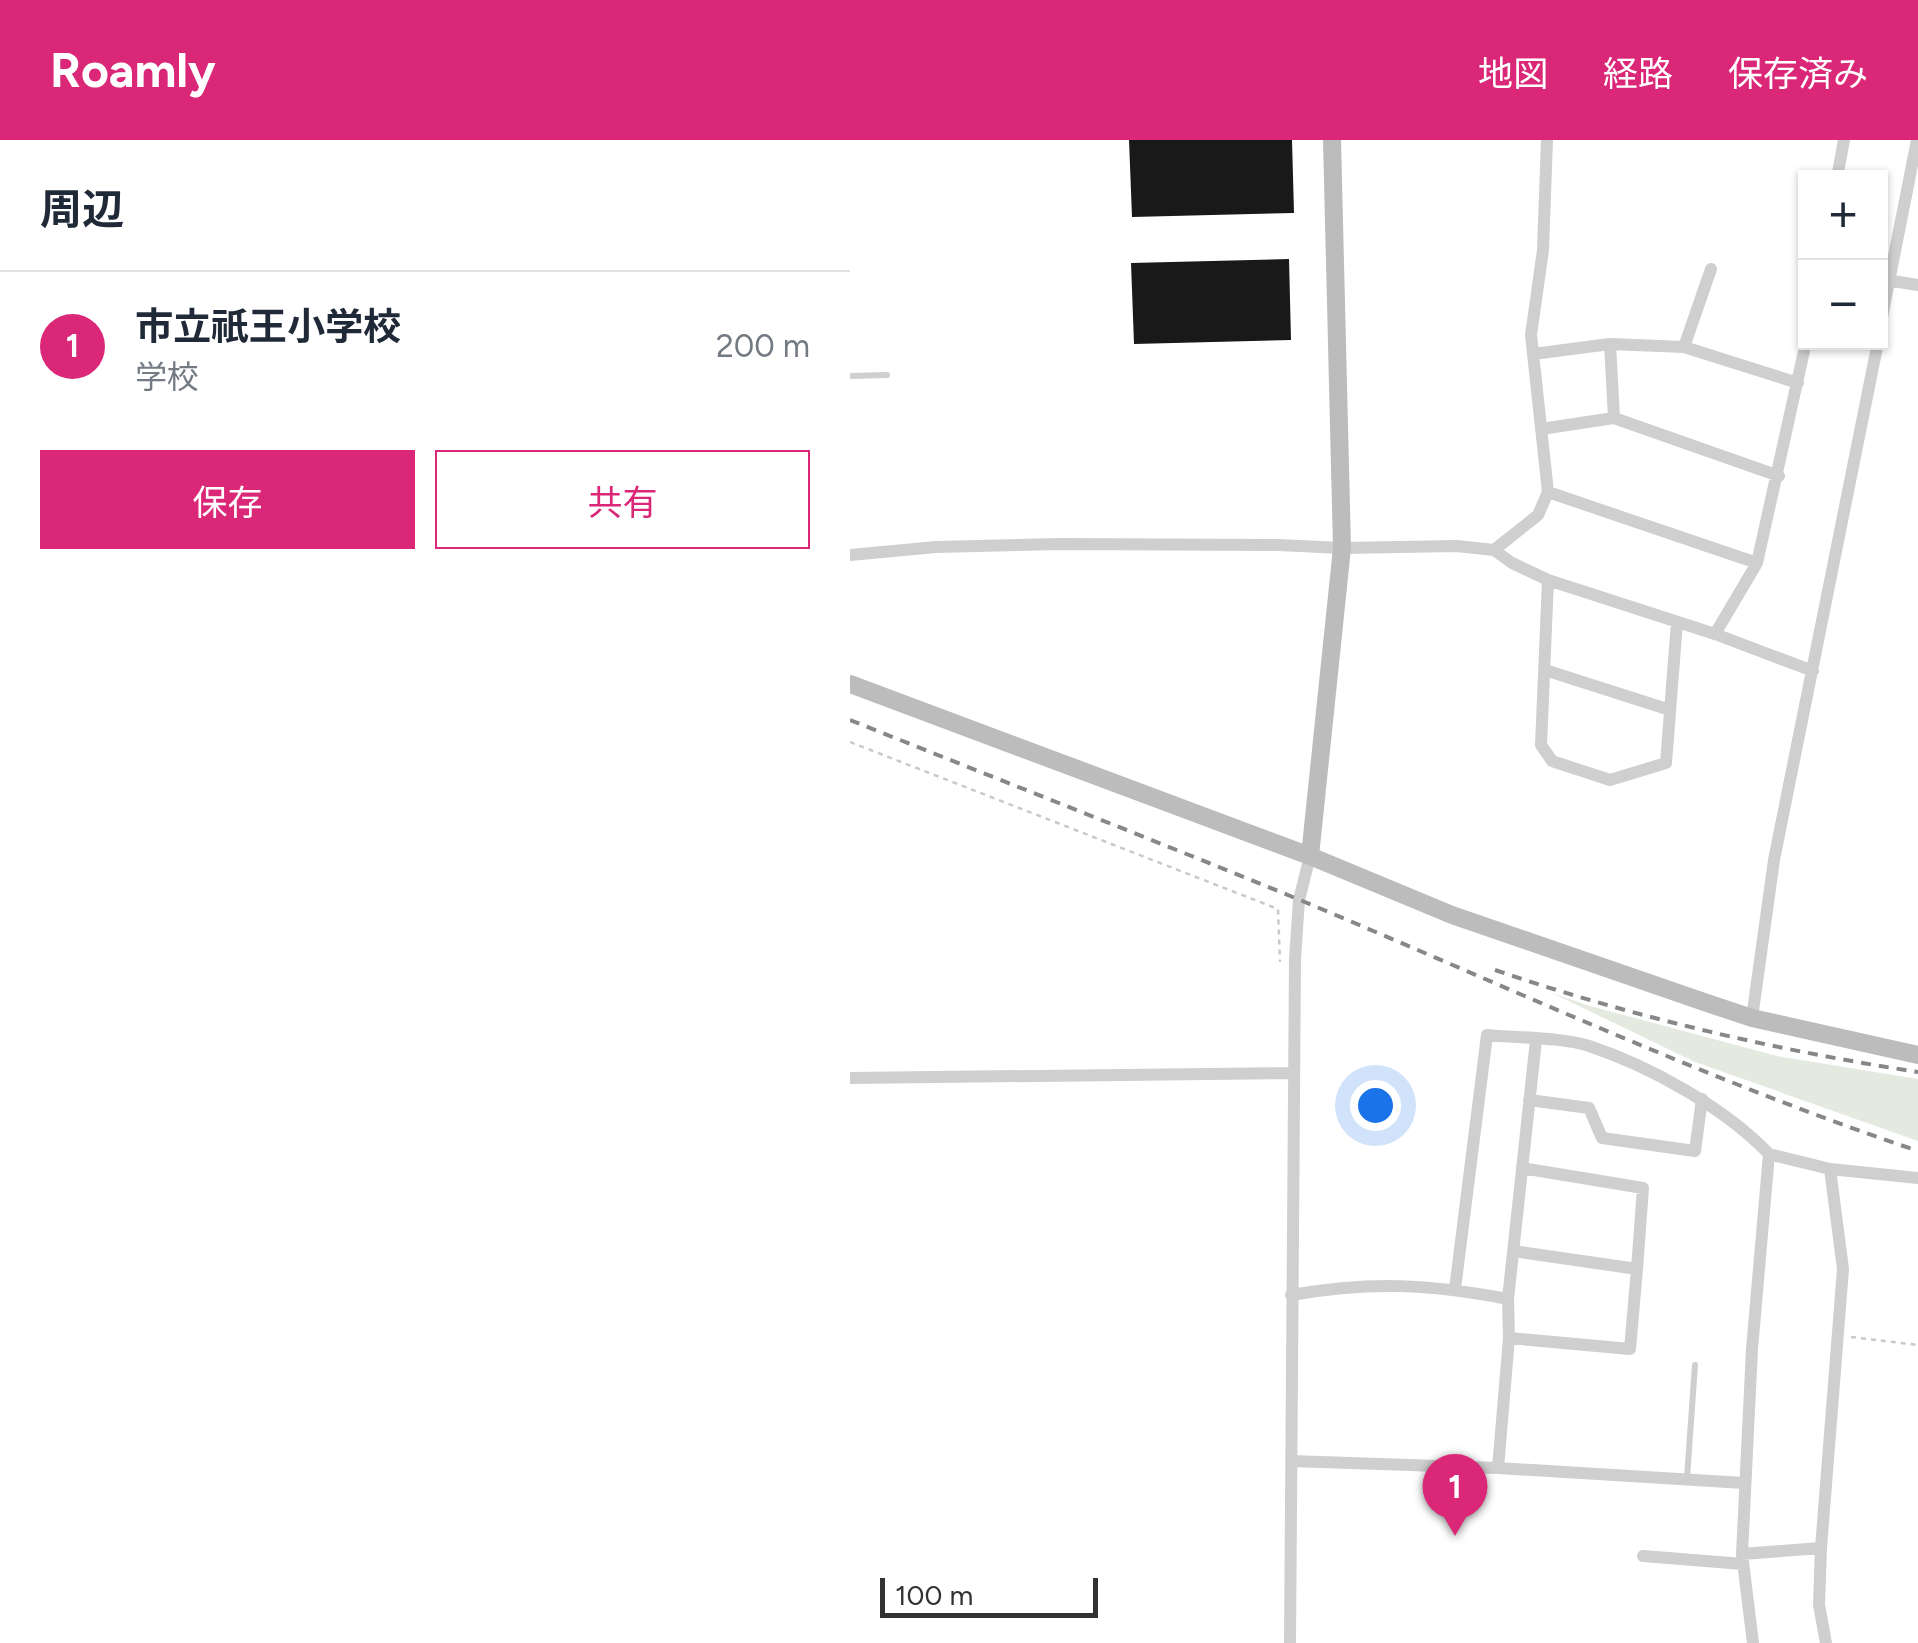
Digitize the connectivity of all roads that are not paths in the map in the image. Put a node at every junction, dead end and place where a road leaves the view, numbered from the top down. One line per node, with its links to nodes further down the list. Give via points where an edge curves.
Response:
1 (1332, 140): 21 (street)
2 (1547, 140): 13 (street)
3 (1844, 140): 5 (street)
4 (1917, 140): 7 (street)
5 (1838, 170)
6 (1711, 269): 10 (street)
7 (1888, 280): 8 (street)
8 (1918, 285)
9 (1610, 344): 10 (street); 13 (street); 17 (street)
10 (1684, 347): 16 (street)
11 (1804, 350): 16 (street)
12 (1876, 350): 29 (street)
13 (1533, 354): 18 (street)
14 (887, 374): 15 (lane)
15 (850, 376)
16 (1798, 384): 19 (street)
17 (1614, 418): 18 (street); 19 (street)
18 (1541, 428): 20 (street)
19 (1779, 476): 24 (street)
20 (1548, 492): 22 (street, via 1538,515); 24 (street)
21 (1342, 548): 22 (street); 23 (street, via 1060,544); 32 (street)
22 (1494, 550): 25 (street)
23 (850, 555)
24 (1757, 563): 27 (street)
25 (1548, 580): 26 (street); 28 (street)
26 (1677, 622): 27 (street); 31 (street)
27 (1714, 634): 29 (street)
28 (1545, 670): 31 (street); 31 (street, via 1542,745 1552,761 1610,780 1666,762)
29 (1812, 671): 33 (street, via 1774,860)
30 (850, 684): 32 (street)
31 (1670, 710)
32 (1310, 856): 33 (street, via 1452,914); 36 (street, via 1296,929)
33 (1752, 1018): 35 (street)
34 (1536, 1040): 38 (street, via 1586,1045); 39 (street); 46 (street, via 1487,1035)
35 (1918, 1055)
36 (1294, 1073): 37 (street); 47 (street)
37 (850, 1078)
38 (1702, 1099): 39 (street, via 1695,1151 1602,1138 1589,1108); 40 (street, via 1744,1127)
39 (1529, 1100): 41 (street)
40 (1769, 1154): 42 (street); 54 (street)
41 (1522, 1168): 44 (street); 45 (street, via 1643,1188)
42 (1830, 1169): 43 (street); 55 (street, via 1843,1269)
43 (1918, 1178)
44 (1513, 1252): 45 (street); 48 (street)
45 (1636, 1268): 49 (street, via 1630,1349)
46 (1455, 1289): 47 (street, via 1339,1286); 48 (street)
47 (1291, 1295): 51 (street)
48 (1508, 1299): 49 (street)
49 (1509, 1338): 52 (street)
50 (1695, 1365): 53 (lane)
51 (1290, 1461): 52 (street); 58 (street)
52 (1498, 1468): 53 (street)
53 (1686, 1480): 54 (street)
54 (1744, 1483): 57 (street)
55 (1820, 1548): 57 (street); 60 (street)
56 (1643, 1556): 57 (street)
57 (1742, 1559): 59 (street)
58 (1290, 1643)
59 (1753, 1643)
60 (1826, 1643)

